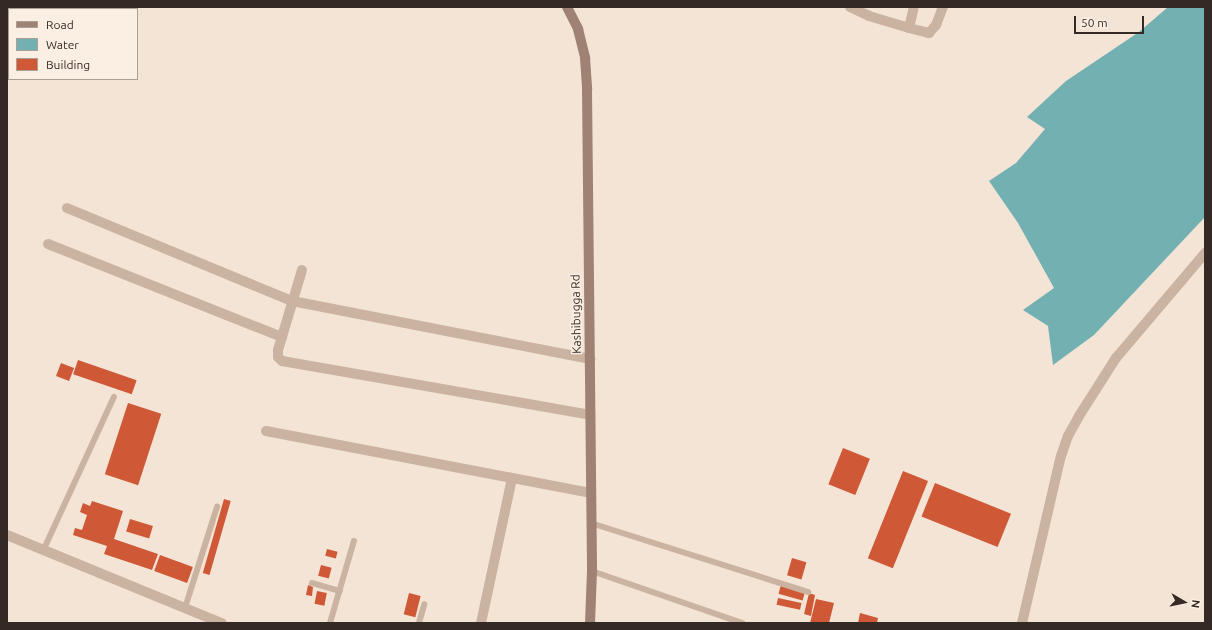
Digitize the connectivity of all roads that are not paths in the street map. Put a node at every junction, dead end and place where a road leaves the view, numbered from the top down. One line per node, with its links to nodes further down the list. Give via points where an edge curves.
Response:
1 (567, 7): 12 (main road, Kashibugga Rd, via 578,29 585,58)
2 (850, 7): 5 (street, via 869,16)
3 (914, 7): 5 (street)
4 (943, 7): 5 (street, via 936,25 929,33)
5 (909, 28)
6 (67, 208): 10 (street)
7 (48, 244): 11 (street)
8 (1205, 253): 36 (street, via 1116,358 1068,436 1057,472)
9 (302, 270): 10 (street)
10 (292, 301): 11 (street); 12 (street)
11 (282, 337): 14 (street, via 278,357 282,361)
12 (590, 359): 14 (main road, Kashibugga Rd)
13 (114, 397): 22 (lane)
14 (590, 415): 17 (main road, Kashibugga Rd)
15 (266, 431): 16 (street)
16 (512, 478): 17 (street); 33 (street)
17 (590, 493): 19 (main road, Kashibugga Rd)
18 (216, 508): 28 (lane)
19 (591, 523): 23 (main road, Kashibugga Rd); 26 (lane)
20 (7, 535): 22 (street)
21 (354, 541): 25 (lane)
22 (44, 549): 28 (street)
23 (592, 571): 34 (main road, Kashibugga Rd); 35 (lane)
24 (312, 583): 25 (lane)
25 (340, 590): 31 (lane)
26 (808, 592)
27 (424, 605): 32 (lane)
28 (185, 608): 29 (street)
29 (206, 620): 30 (street)
30 (222, 623)
31 (330, 623)
32 (419, 623)
33 (481, 623)
34 (590, 623)
35 (742, 623)
36 (1022, 623)

